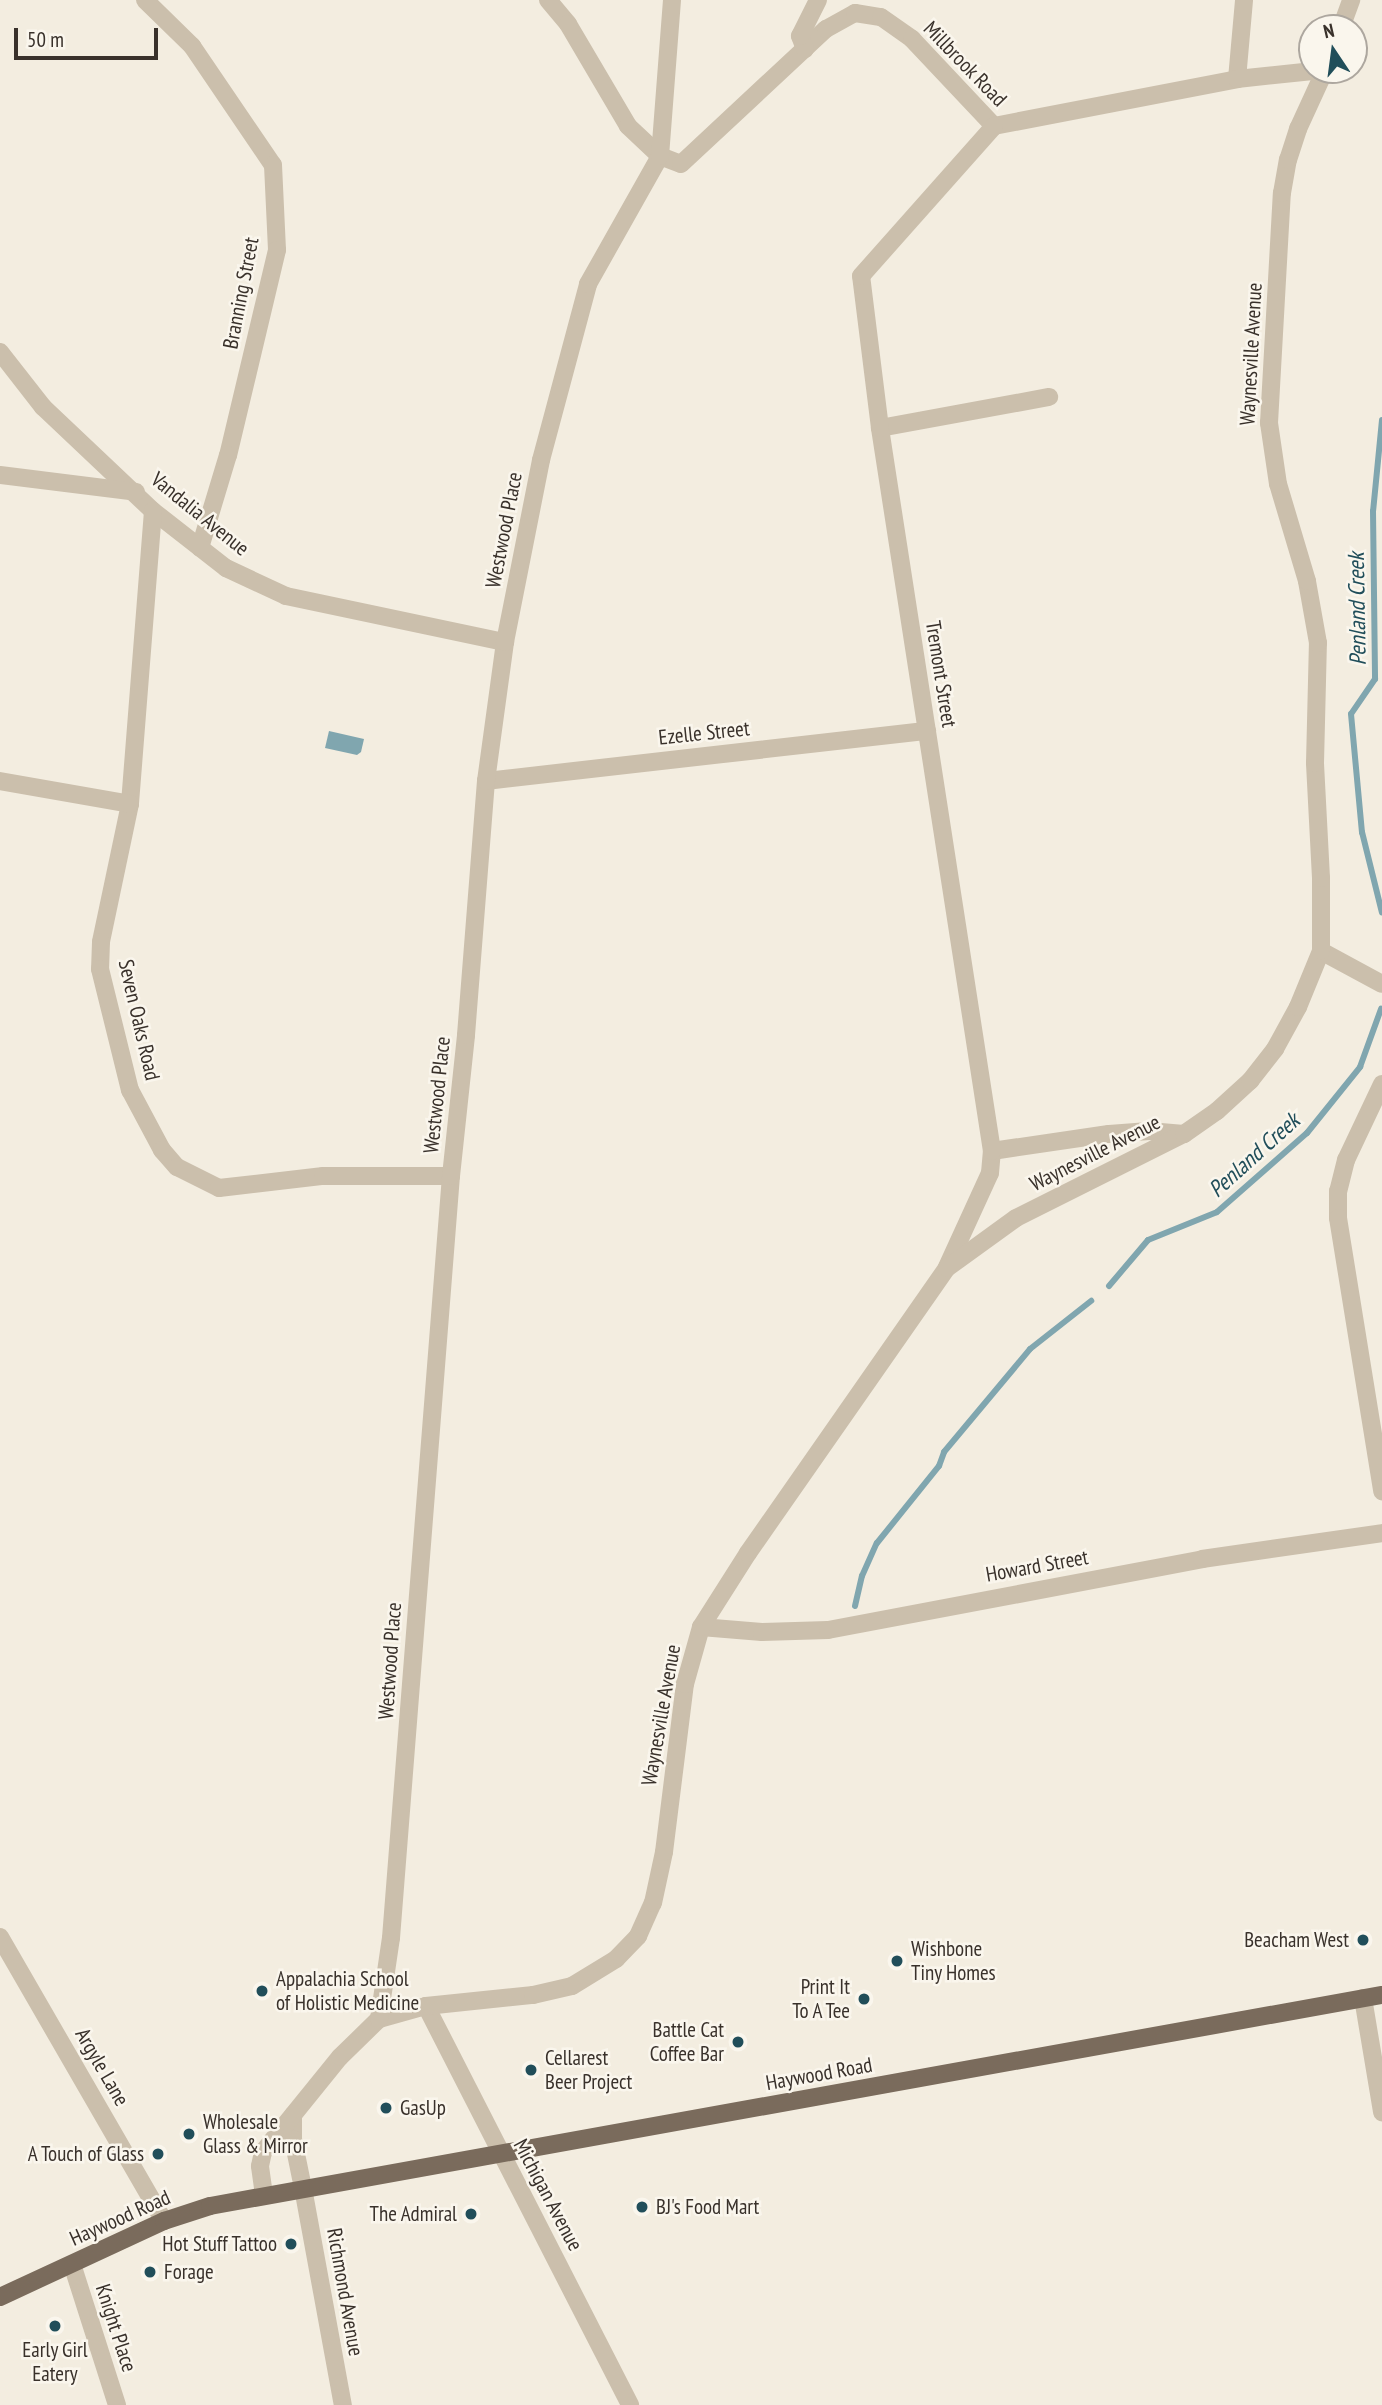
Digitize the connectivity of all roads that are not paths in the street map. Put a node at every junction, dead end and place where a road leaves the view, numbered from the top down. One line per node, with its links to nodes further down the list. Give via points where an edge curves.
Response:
1 (145, 0): 19 (street, Branning Street, via 192,46 273,165 277,250 228,455)
2 (548, 0): 12 (street, via 568,24 628,126)
3 (672, 0): 12 (street, Westwood Place)
4 (818, 0): 7 (street, via 800,36)
5 (1244, 0): 9 (street)
6 (845, 8): 7 (street, Millbrook Road); 11 (street, Millbrook Road, via 873,14 912,39)
7 (805, 49): 12 (street, Millbrook Road, via 681,164)
8 (1298, 73): 9 (street, Millbrook Road)
9 (1237, 79): 11 (street, Millbrook Road)
10 (1318, 84): 25 (street, Waynesville Avenue, via 1287,160 1282,193 1269,423 1278,484 1307,581 1318,643 1315,763)
11 (994, 126): 15 (street, Tremont Street, via 861,276)
12 (660, 156): 20 (street, Westwood Place, via 588,284 541,460)
13 (0, 352): 17 (street, Vandalia Avenue, via 43,407)
14 (1049, 397): 15 (street)
15 (880, 428): 21 (street, Tremont Street)
16 (0, 475): 17 (street)
17 (136, 492): 18 (street, Vandalia Avenue)
18 (153, 511): 19 (street, Vandalia Avenue); 24 (street, Seven Oaks Road)
19 (200, 548): 20 (street, Vandalia Avenue, via 226,568 286,596)
20 (505, 642): 23 (street, Westwood Place)
21 (927, 731): 23 (street, Ezelle Street); 29 (street, Tremont Street)
22 (0, 781): 24 (street)
23 (486, 781): 30 (street, Westwood Place)
24 (130, 804): 30 (street, Seven Oaks Road, via 101,942 100,969 130,1090 162,1150 177,1167 219,1188 323,1176)
25 (1321, 951): 26 (street); 28 (street, Waynesville Avenue, via 1275,1049 1250,1082)
26 (1382, 984)
27 (1382, 1084): 32 (street, via 1346,1160 1338,1191 1338,1218)
28 (1184, 1133): 29 (street, via 1109,1134); 31 (street, Waynesville Avenue, via 1016,1218)
29 (992, 1151): 31 (street, Tremont Street, via 986,1184)
30 (451, 1176): 39 (street, Westwood Place, via 391,1938)
31 (947, 1268): 34 (street, Waynesville Avenue, via 747,1553)
32 (1382, 1491)
33 (1382, 1533): 34 (street, Howard Street, via 1202,1559 828,1630 762,1632)
34 (701, 1627): 38 (street, Waynesville Avenue, via 685,1684 664,1852 653,1903 638,1936 617,1959 572,1986 533,1995)
35 (0, 1937): 45 (street, Argyle Lane)
36 (1382, 1995): 37 (main road, Haywood Road)
37 (1363, 1998): 40 (street); 42 (main road, Haywood Road)
38 (426, 2006): 39 (street, Waynesville Avenue); 42 (street, Michigan Avenue)
39 (379, 2019): 41 (street)
40 (1382, 2112)
41 (293, 2115): 43 (street); 44 (street, via 263,2152)
42 (501, 2155): 43 (main road, Haywood Road); 50 (street, Michigan Avenue)
43 (303, 2188): 44 (main road, Haywood Road); 49 (street, Richmond Avenue)
44 (264, 2195): 45 (main road, Haywood Road)
45 (164, 2221): 46 (main road, Haywood Road)
46 (72, 2264): 47 (main road, Haywood Road); 48 (street, Knight Place)
47 (0, 2297)
48 (117, 2405)
49 (343, 2405)
50 (630, 2405)

